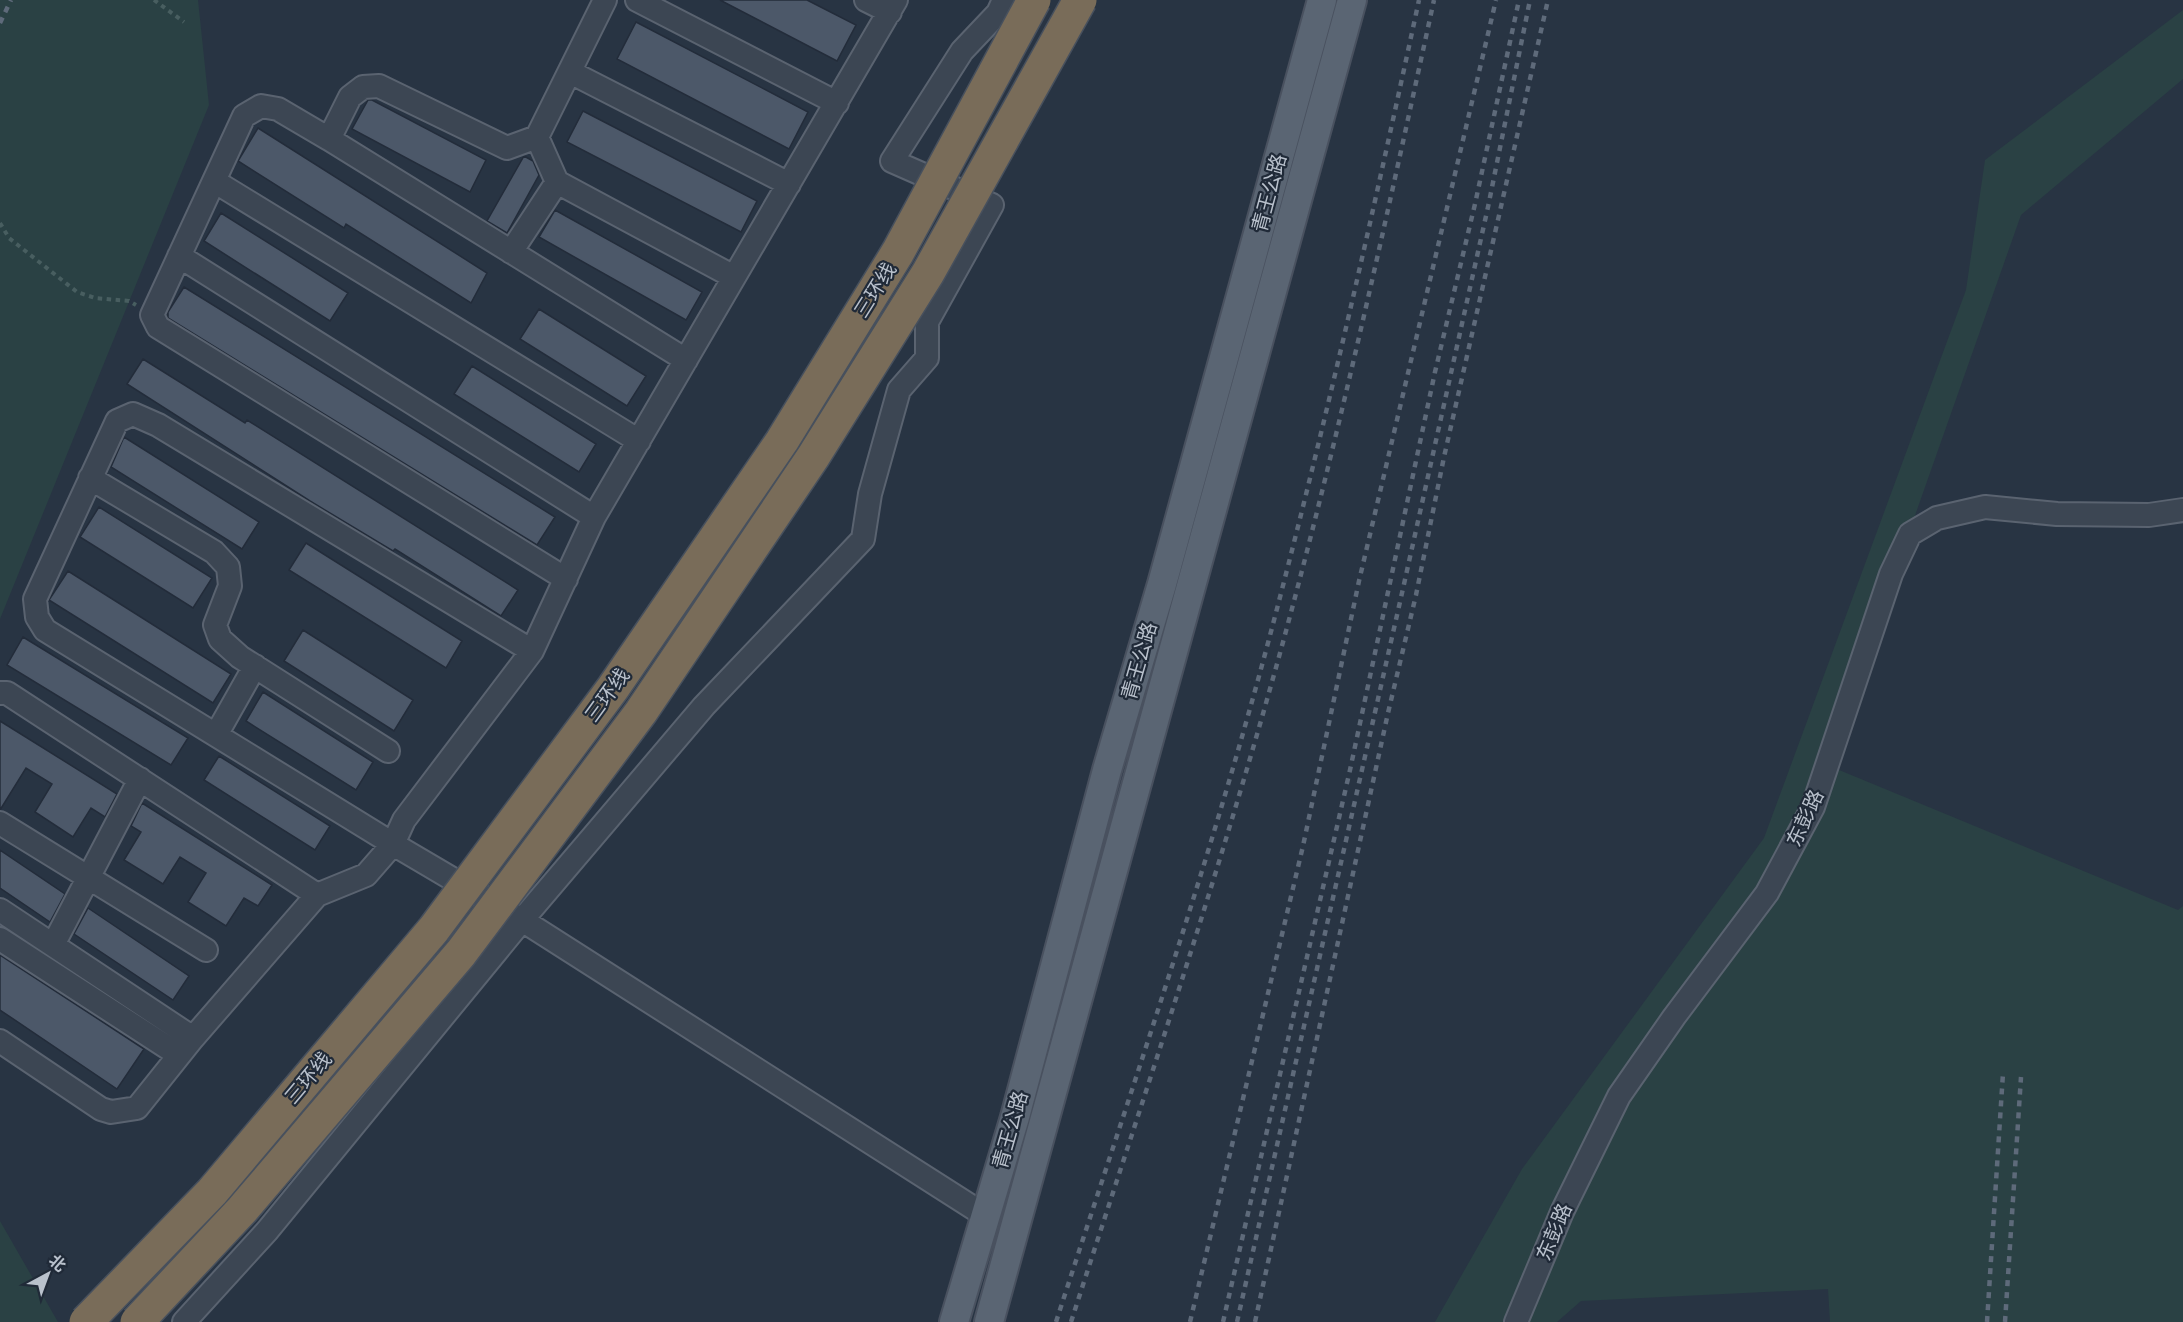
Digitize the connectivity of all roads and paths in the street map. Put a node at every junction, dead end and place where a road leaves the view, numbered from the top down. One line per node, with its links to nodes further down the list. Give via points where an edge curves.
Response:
1 (153, 0): 11 (path)
2 (605, 0): 12 (street)
3 (637, 0): 13 (street)
4 (866, 0): 10 (street)
5 (1004, 0): 41 (street, via 998,13 962,51 892,161 992,205 927,322 927,358 899,390 870,494 863,539 704,706)
6 (1034, 0): 49 (highway, 三环线, bridge, via 898,252 782,441 613,688 434,928 212,1192)
7 (1080, 0): 50 (highway, 三环线, bridge, via 928,273 813,457 641,712 461,953 242,1210)
8 (1322, 0): 48 (main road, 青王公路)
9 (1352, 0): 53 (main road, 青王公路)
10 (893, 6): 13 (street)
11 (183, 22)
12 (570, 72): 14 (street); 18 (street)
13 (837, 103): 18 (street)
14 (537, 137): 15 (street, via 507,148 379,86 363,87 350,97); 17 (street)
15 (329, 139): 16 (street, via 278,109 261,106 244,116); 20 (street)
16 (214, 181): 21 (street); 25 (street)
17 (557, 182): 20 (street); 22 (street)
18 (789, 184): 22 (street)
19 (0, 223): 23 (path, via 9,238 77,292 129,301)
20 (512, 252): 24 (street)
21 (179, 256): 23 (street); 28 (street)
22 (734, 277): 24 (street)
23 (152, 315): 29 (street, via 158,327)
24 (686, 360): 25 (street)
25 (639, 441): 28 (street)
26 (90, 478): 30 (street, via 117,422 133,414 158,425); 31 (street, via 214,552 228,567 230,586 215,625 220,639); 33 (street, via 35,599 37,617 45,630)
27 (2183, 510): 54 (street, 东彭路, via 2149,515 2057,514 1985,507 1937,518 1910,534 1891,574 1813,807 1767,893 1618,1096 1562,1212)
28 (594, 517): 29 (street)
29 (566, 579): 30 (street)
30 (532, 651): 37 (street, via 404,820)
31 (255, 666): 33 (street); 34 (street)
32 (0, 693): 35 (street, via 7,693)
33 (216, 735): 37 (street)
34 (388, 751)
35 (140, 779): 38 (street); 39 (street)
36 (0, 823): 38 (street)
37 (393, 844): 39 (street, via 366,875); 41 (street)
38 (88, 877): 43 (street); 44 (street)
39 (317, 895): 45 (street)
40 (0, 910): 43 (street)
41 (522, 920): 48 (street); 51 (street, via 267,1231)
42 (0, 939): 47 (street)
43 (53, 945): 45 (street)
44 (206, 950)
45 (193, 1038): 47 (street)
46 (0, 1041): 47 (street, via 111,1112 137,1108)
47 (179, 1055)
48 (986, 1216): 52 (main road, 青王公路)
49 (86, 1322)
50 (136, 1322)
51 (184, 1322)
52 (954, 1322)
53 (989, 1322)
54 (1516, 1322)

